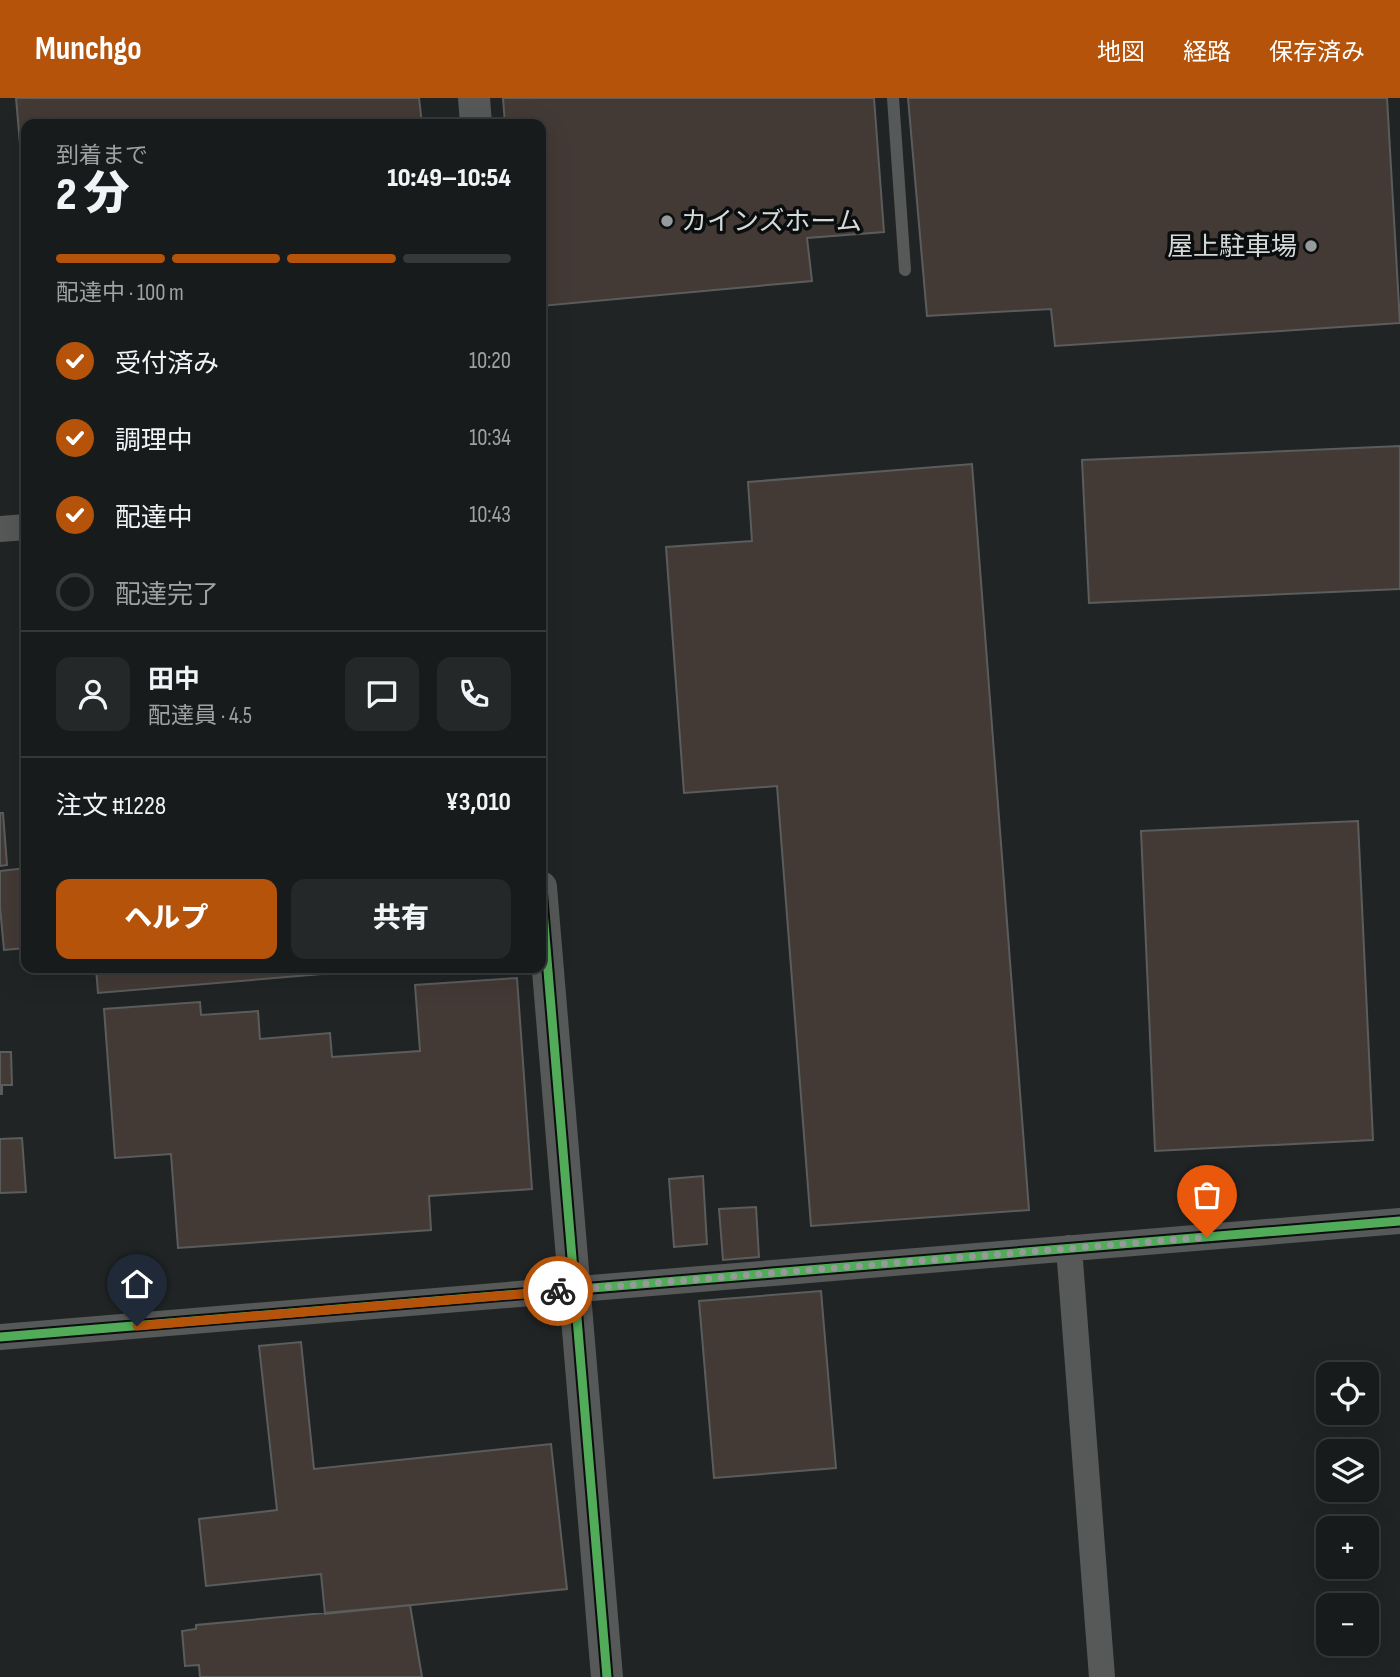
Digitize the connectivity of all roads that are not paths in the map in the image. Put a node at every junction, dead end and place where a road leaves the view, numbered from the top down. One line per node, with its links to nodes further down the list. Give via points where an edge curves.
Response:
1 (474, 98): 3 (street)
2 (893, 98): 4 (lane)
3 (476, 119)
4 (905, 270)
5 (21, 527): 6 (street)
6 (0, 529)
7 (546, 945): 10 (street)
8 (1400, 1220): 9 (street)
9 (1069, 1248): 10 (street); 13 (street)
10 (576, 1290): 11 (street); 12 (street)
11 (0, 1337)
12 (607, 1677)
13 (1102, 1677)

